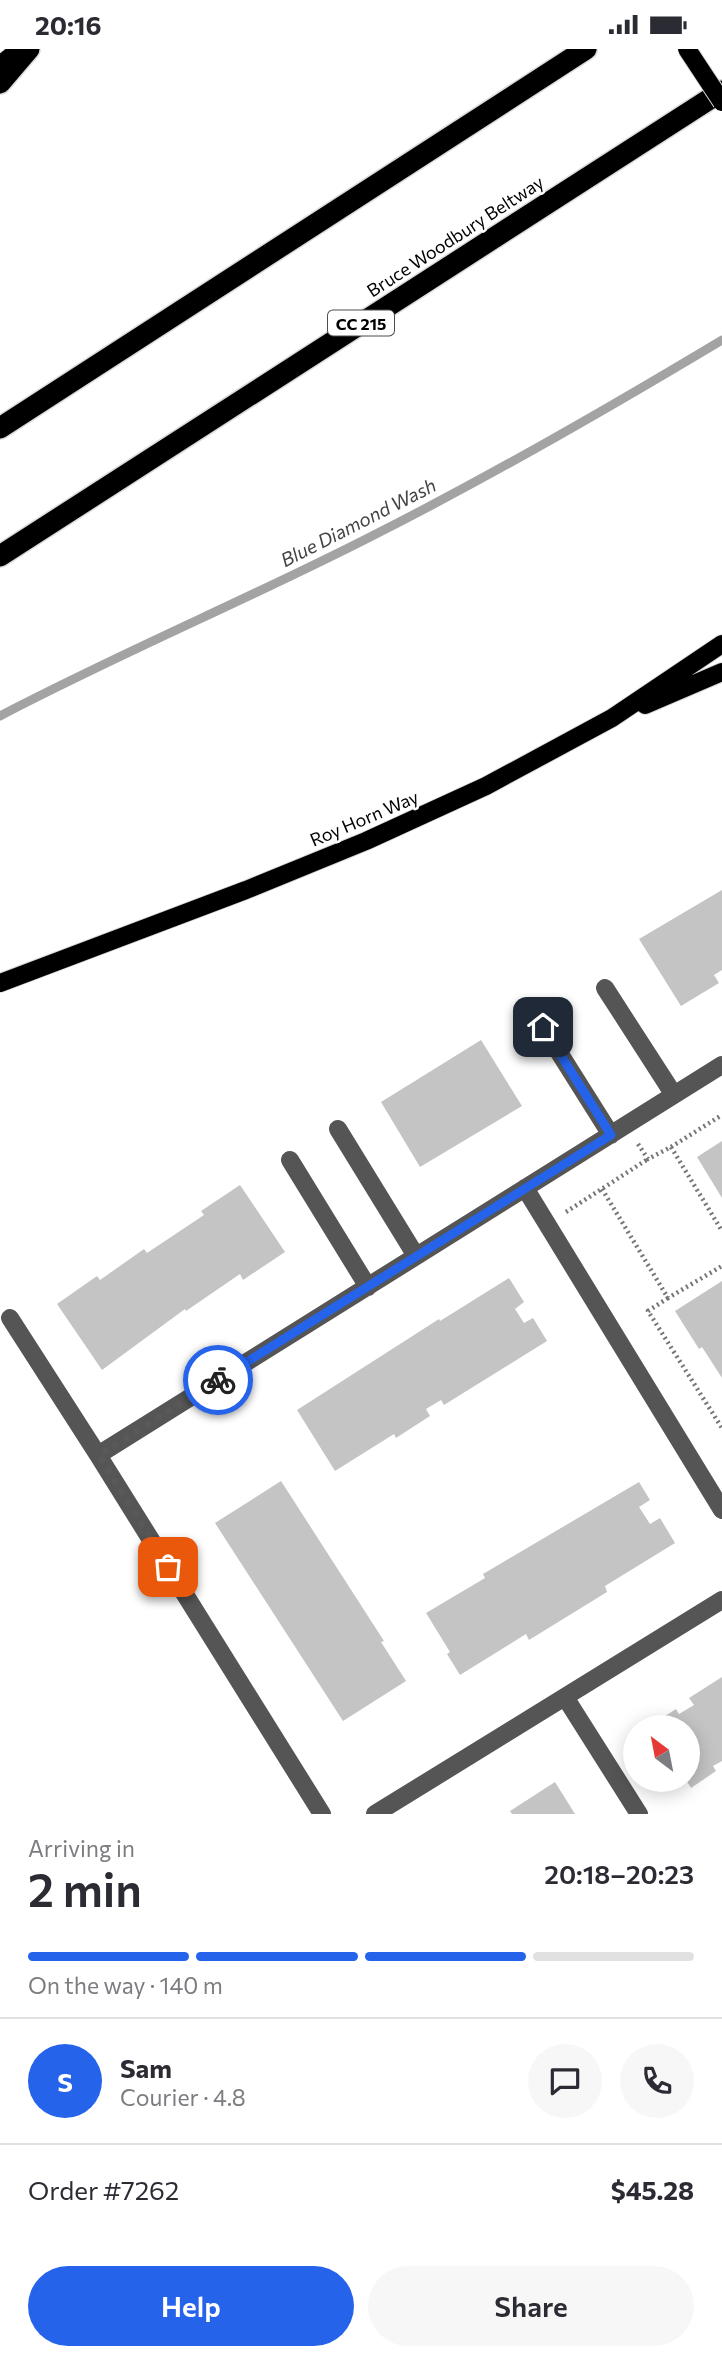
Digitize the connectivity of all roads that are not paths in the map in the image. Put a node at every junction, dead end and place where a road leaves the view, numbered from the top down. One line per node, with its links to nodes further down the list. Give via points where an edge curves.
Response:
1 (20, 49): 5 (main road)
2 (29, 49): 6 (highway)
3 (586, 49): 9 (highway)
4 (687, 49): 8 (main road, bridge)
5 (0, 65)
6 (0, 83)
7 (722, 91): 10 (highway, Bruce Woodbury Beltway / CC 215)
8 (722, 102)
9 (0, 428)
10 (0, 556)
11 (722, 644): 13 (main road, Roy Horn Way)
12 (722, 672): 13 (main road)
13 (612, 718): 14 (main road, Roy Horn Way, via 486,786 366,841)
14 (0, 983)
15 (605, 989): 18 (lane)
16 (543, 1027): 20 (lane)
17 (722, 1065): 18 (lane)
18 (674, 1095): 20 (lane)
19 (338, 1129): 23 (lane)
20 (618, 1130): 22 (lane)
21 (290, 1160): 24 (lane)
22 (525, 1188): 23 (lane); 27 (lane)
23 (416, 1256): 24 (lane)
24 (368, 1287): 26 (lane)
25 (10, 1318): 26 (lane)
26 (99, 1455): 30 (lane)
27 (722, 1510)
28 (722, 1600): 29 (lane)
29 (565, 1697): 31 (lane); 32 (lane)
30 (322, 1814)
31 (375, 1814)
32 (639, 1814)

